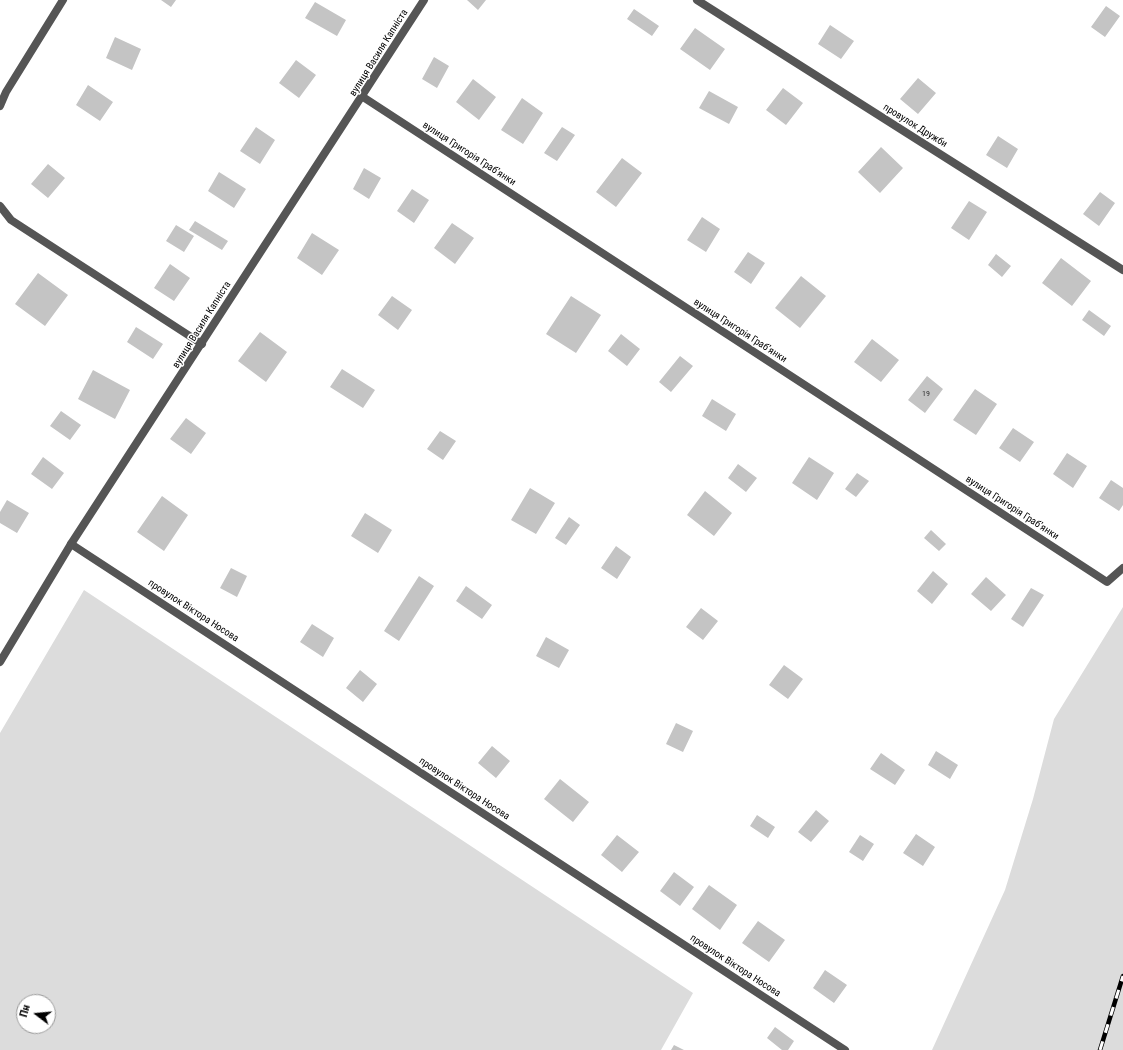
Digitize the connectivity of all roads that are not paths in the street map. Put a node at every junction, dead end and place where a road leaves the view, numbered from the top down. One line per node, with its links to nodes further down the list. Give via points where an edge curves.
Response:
1 (63, 0): 5 (street)
2 (424, 0): 4 (street, вулиця Василя Капніста)
3 (697, 0): 7 (street, провулок Дружби)
4 (363, 97): 8 (street, вулиця Василя Капніста, via 260,250); 10 (street, вулиця Григорія Грабʼянки, via 1107,582)
5 (0, 106)
6 (0, 206): 8 (street, via 11,220)
7 (1123, 270)
8 (202, 344): 9 (street, вулиця Василя Капніста)
9 (71, 544): 11 (street, вулиця Василя Капніста); 12 (street, провулок Віктора Носова)
10 (1123, 568)
11 (0, 662)
12 (845, 1050)

